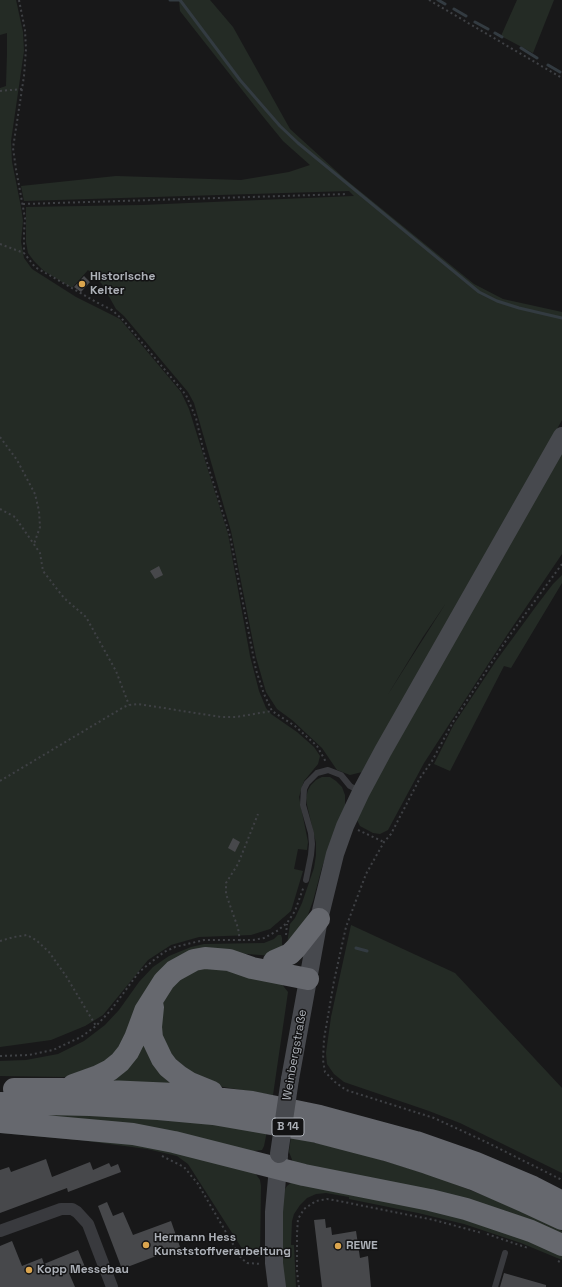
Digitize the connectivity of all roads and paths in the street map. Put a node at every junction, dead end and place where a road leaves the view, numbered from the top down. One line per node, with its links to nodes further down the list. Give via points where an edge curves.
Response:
1 (19, 0): 4 (path, via 26,49)
2 (429, 0): 3 (path)
3 (562, 78)
4 (22, 89): 5 (path); 7 (path, via 14,148)
5 (0, 91)
6 (347, 194): 7 (path)
7 (23, 204): 9 (path)
8 (0, 244): 9 (path)
9 (24, 252): 16 (path, via 35,267 112,310 186,395 196,418 204,453 230,536 256,670)
10 (562, 436): 19 (main road, Weinbergstraße)
11 (0, 437): 13 (path, via 17,460 35,494 40,527)
12 (0, 510): 13 (path, via 15,517)
13 (34, 544): 15 (path, via 40,553 43,571 64,598 86,617 116,671)
14 (562, 564): 22 (path, via 507,639 453,722 391,834)
15 (129, 705): 16 (path, via 138,704 221,717); 18 (path)
16 (272, 711): 17 (path, via 295,726 317,746)
17 (328, 770): 19 (lane, via 340,775 350,786); 23 (lane, via 317,773 304,789 303,805 312,844)
18 (0, 781)
19 (361, 792): 21 (main road, Weinbergstraße)
20 (258, 814): 27 (path, via 238,864 226,883 226,894)
21 (346, 826): 22 (path); 24 (main road, Weinbergstraße)
22 (384, 842): 40 (path, via 366,874 346,927 324,1039 322,1060 325,1072 346,1090 434,1118)
23 (306, 880): 25 (path, via 295,911)
24 (319, 919): 29 (highway, via 290,954); 30 (main road, Weinbergstraße)
25 (287, 923)
26 (0, 941): 32 (path, via 27,935 36,940 62,970 96,1026 81,1037 53,1050 29,1055)
27 (240, 941)
28 (229, 960): 29 (highway); 30 (highway, via 252,968); 31 (highway, via 194,960 174,971)
29 (274, 961): 30 (highway)
30 (310, 973): 39 (main road, Weinbergstraße, bridge)
31 (154, 996): 34 (highway, via 128,1052 120,1062 98,1076); 35 (highway, via 152,1038 162,1059 178,1076 190,1083)
32 (0, 1056)
33 (0, 1088): 34 (highway, B 14)
34 (62, 1089): 35 (highway, B 14, via 141,1092)
35 (235, 1100): 41 (highway, B 14, via 320,1116 416,1142 476,1163)
36 (0, 1103): 42 (highway, B 14, via 158,1109 228,1117 317,1132 434,1165)
37 (0, 1122): 39 (highway, via 133,1134)
38 (156, 1153): 47 (path, via 184,1167 198,1184 241,1258 247,1263)
39 (278, 1161): 45 (highway, via 304,1175 466,1209 531,1231); 47 (main road, Weinbergstraße)
40 (562, 1180)
41 (562, 1202)
42 (562, 1219)
43 (0, 1231): 49 (street, via 61,1209 72,1209 88,1224)
44 (531, 1249): 51 (path, via 434,1220 328,1199 316,1201 304,1209 298,1219)
45 (558, 1252): 48 (path)
46 (504, 1253): 52 (lane)
47 (274, 1263): 50 (main road, Weinbergstraße)
48 (562, 1263)
49 (112, 1287)
50 (277, 1287)
51 (299, 1287)
52 (495, 1287)

